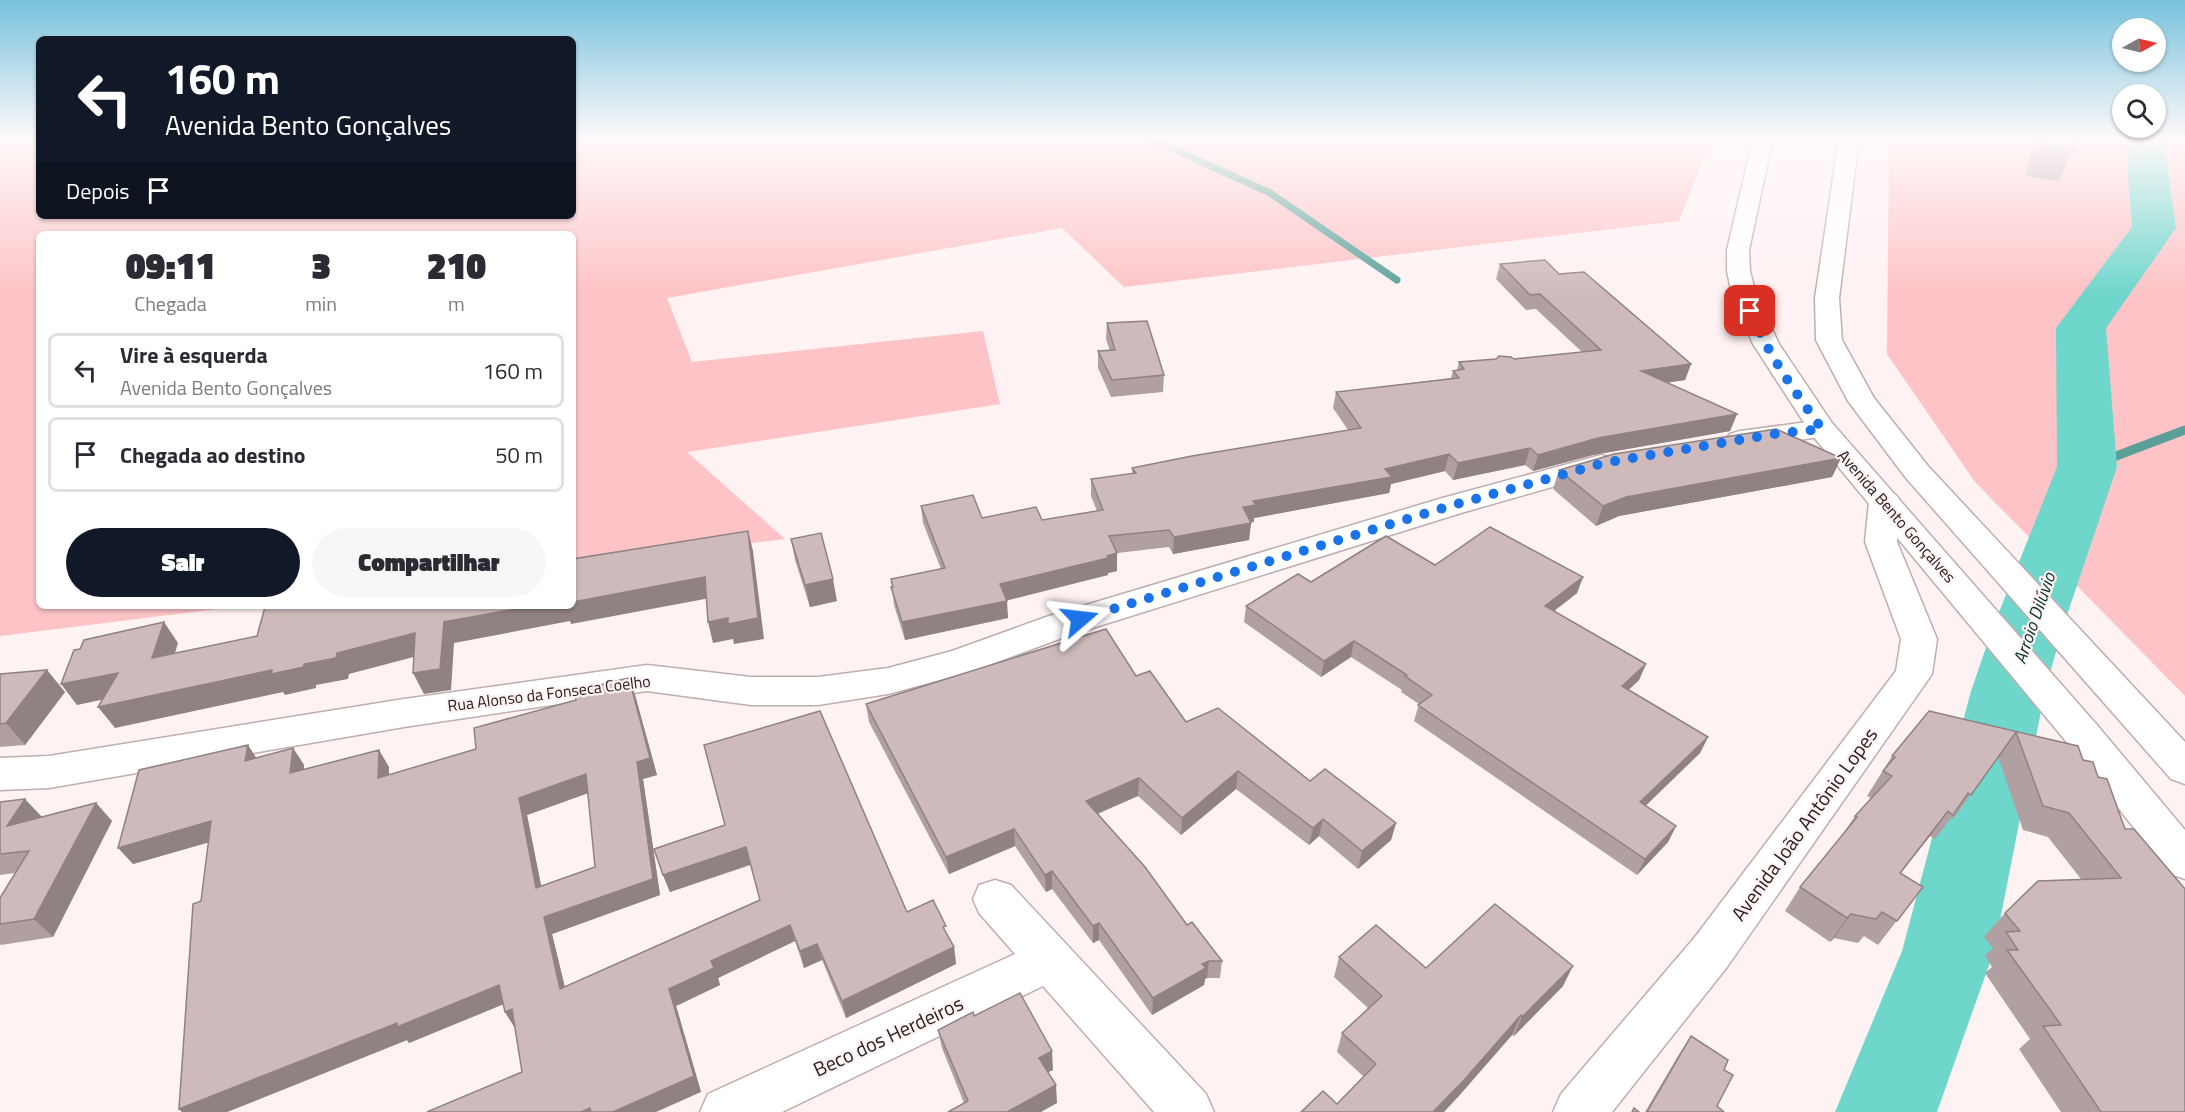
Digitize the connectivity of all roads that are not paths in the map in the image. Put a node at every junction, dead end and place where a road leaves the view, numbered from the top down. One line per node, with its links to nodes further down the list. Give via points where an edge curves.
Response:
1 (1752, 190): 3 (main road, Avenida Bento Gonçalves, via 1738,252 1743,293 1757,329)
2 (1842, 190): 7 (main road, via 1827,298 1829,340 1862,401 1917,472)
3 (1822, 429): 4 (main road); 6 (main road, Avenida Bento Gonçalves)
4 (1706, 446)
5 (1627, 459): 8 (main road, Rua Alonso da Fonseca Coelho, via 1450,506 1058,626 960,662 888,681 818,691 751,691 646,678 404,713 48,772)
6 (1885, 502): 9 (main road, Avenida Bento Gonçalves); 14 (main road, Avenida João Antônio Lopes, via 1881,542 1919,639 1914,674 1711,952)
7 (2185, 768)
8 (0, 774)
9 (2185, 861)
10 (995, 899): 11 (main road)
11 (1050, 960): 12 (main road, Beco dos Herdeiros); 13 (main road)
12 (726, 1112)
13 (1188, 1112)
14 (1579, 1112)

